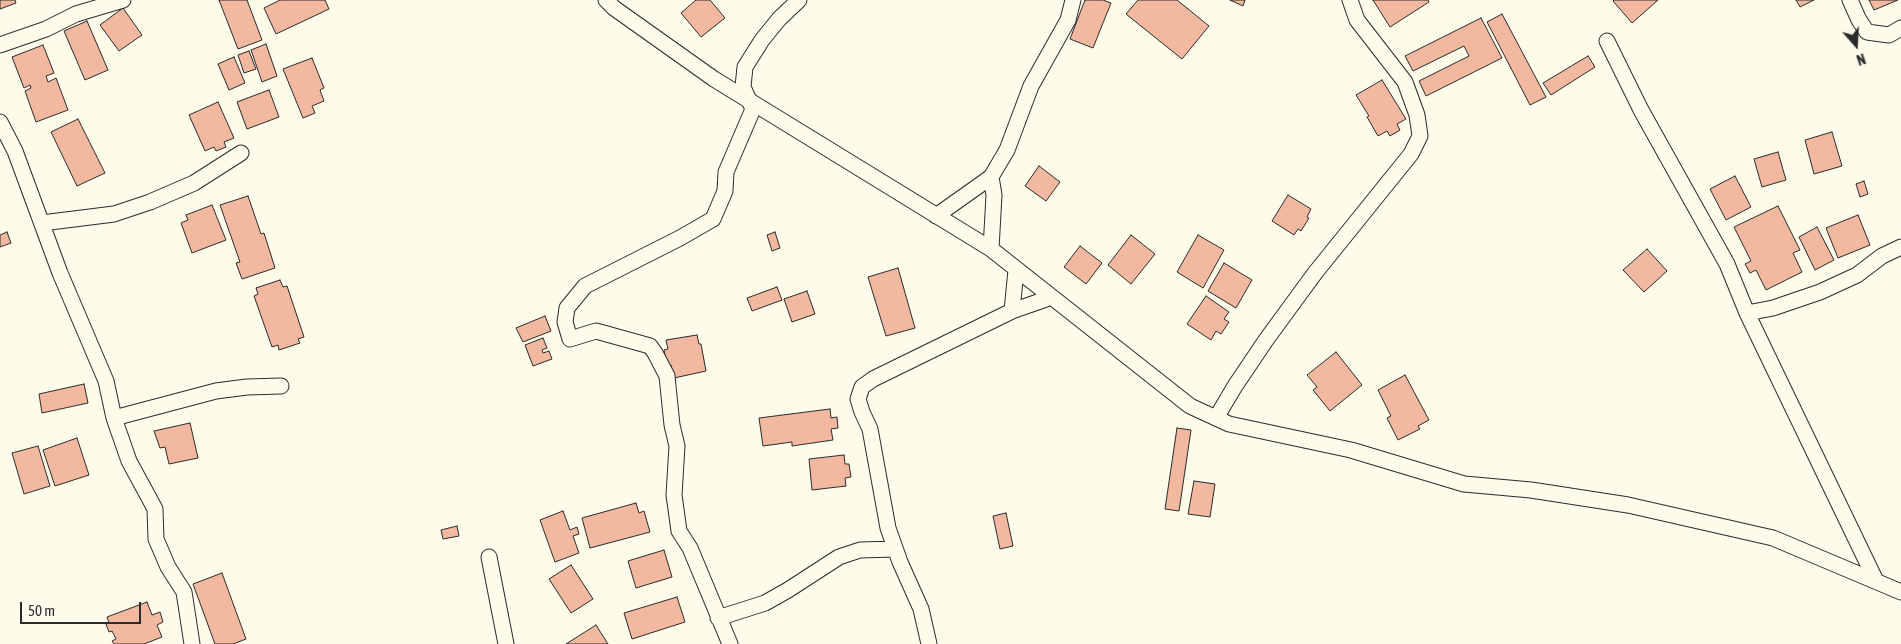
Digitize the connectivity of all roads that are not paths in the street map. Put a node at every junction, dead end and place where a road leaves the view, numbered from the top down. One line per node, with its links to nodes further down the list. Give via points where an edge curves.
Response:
1 (123, 0): 9 (street, via 76,14 46,29)
2 (606, 0): 10 (street)
3 (799, 0): 10 (street, via 762,40 745,67 744,87)
4 (1074, 0): 13 (street, via 1068,20 1031,86 1007,150)
5 (1350, 0): 24 (street, via 1357,20 1405,82 1417,115 1420,136 1411,154 1315,273 1266,340)
6 (1850, 0): 7 (street, via 1867,32 1889,35)
7 (1901, 28)
8 (1607, 41): 21 (street, via 1640,110 1727,264)
9 (0, 45)
10 (750, 102): 14 (street); 29 (street, via 753,109 726,172 725,191 713,219 585,286 568,308 565,322 570,339 596,331 650,346 667,376 677,446 674,495 679,531 690,548)
11 (0, 122): 15 (street, via 15,151)
12 (241, 153): 15 (street, via 194,183 150,202 114,214)
13 (991, 177): 14 (street); 17 (street, via 994,196)
14 (936, 216): 17 (street)
15 (42, 223): 23 (street, via 106,381)
16 (1901, 247): 21 (street, via 1882,256 1857,275 1820,292)
17 (991, 249): 18 (street)
18 (1016, 270): 19 (street); 20 (street)
19 (1052, 298): 20 (street); 24 (street, via 1190,406)
20 (1012, 311): 25 (street, via 862,387 858,399 870,429 888,528)
21 (1747, 313): 27 (street)
22 (281, 386): 23 (street, via 216,392)
23 (114, 418): 30 (street, via 129,462 154,508 156,539 184,592)
24 (1216, 418): 27 (street, via 1229,424 1351,450 1464,484 1531,490 1628,505 1773,538)
25 (895, 549): 29 (street, via 860,550 839,557 765,603); 33 (street, via 921,609)
26 (488, 556): 31 (street)
27 (1876, 581): 28 (street)
28 (1901, 592)
29 (718, 618): 32 (street)
30 (192, 644)
31 (506, 644)
32 (730, 644)
33 (929, 644)

